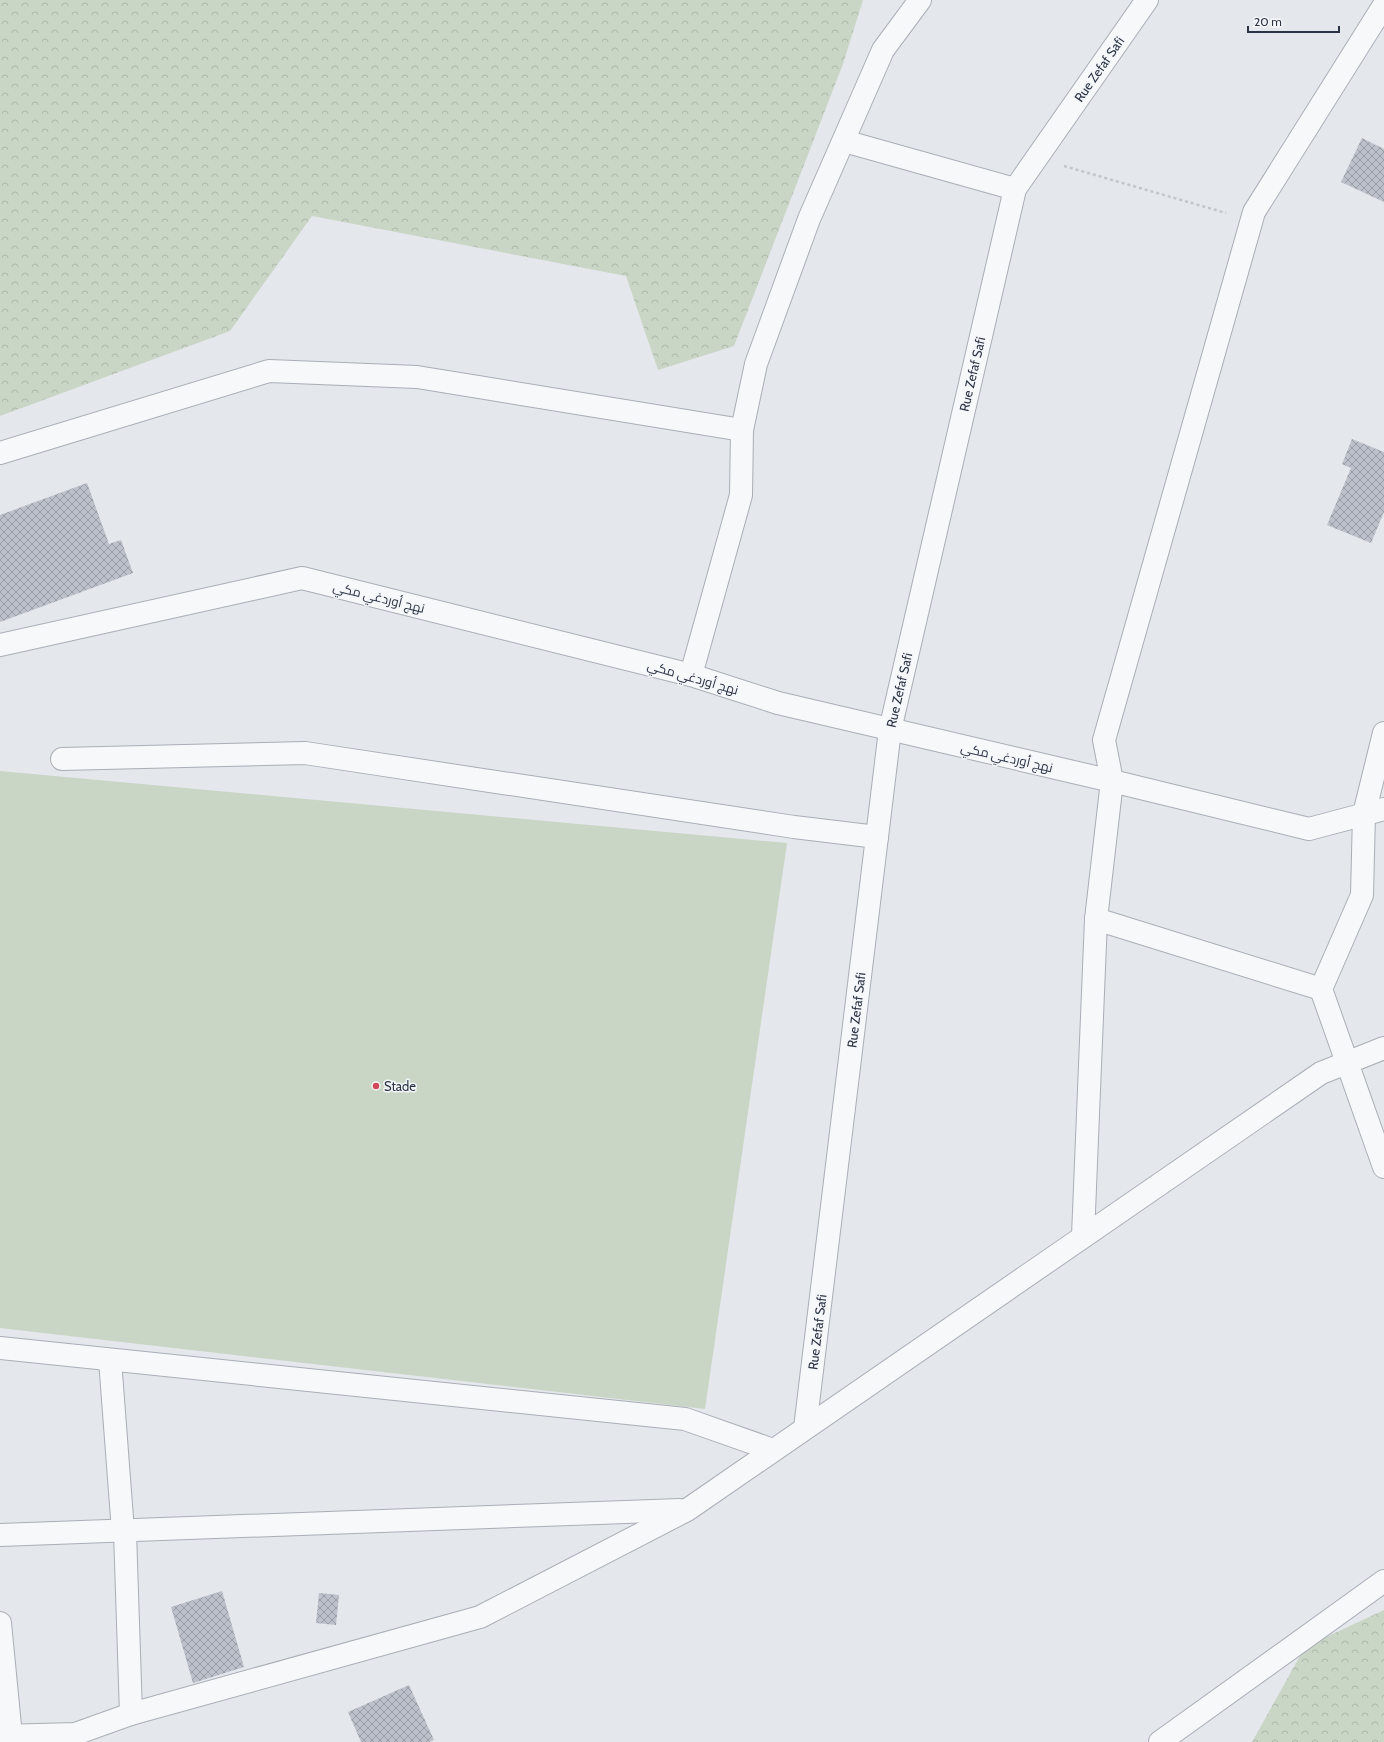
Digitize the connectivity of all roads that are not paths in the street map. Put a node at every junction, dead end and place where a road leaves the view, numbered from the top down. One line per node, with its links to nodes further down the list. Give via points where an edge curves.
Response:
1 (920, 0): 4 (street, via 883,50)
2 (1148, 0): 5 (street, Rue Zefaf Safi)
3 (1384, 5): 13 (street, via 1251,220 1104,740)
4 (844, 141): 5 (street); 6 (street, via 809,219 756,364)
5 (1015, 189): 10 (street, Rue Zefaf Safi)
6 (742, 430): 7 (street, via 416,377 268,371); 9 (street, via 741,495)
7 (0, 453)
8 (0, 645): 9 (street, نهج أوردغي مكي, via 302,578)
9 (691, 675): 10 (street, نهج أوردغي مكي, via 778,703)
10 (890, 730): 13 (street, نهج أوردغي مكي); 15 (street, Rue Zefaf Safi)
11 (1384, 733): 14 (street)
12 (62, 759): 15 (street, via 305,753 794,827)
13 (1112, 781): 14 (street, نهج أوردغي مكي, via 1309,829); 16 (street)
14 (1374, 811): 17 (street, via 1362,895)
15 (877, 837): 24 (street, Rue Zefaf Safi)
16 (1096, 919): 17 (street); 21 (street)
17 (1320, 989): 19 (street)
18 (1384, 1048): 19 (street)
19 (1347, 1062): 20 (street); 21 (street, via 1321,1073)
20 (1384, 1167)
21 (1083, 1236): 24 (street)
22 (0, 1348): 23 (street)
23 (110, 1360): 25 (street, via 685,1418); 27 (street)
24 (805, 1428): 25 (street)
25 (773, 1450): 26 (street)
26 (687, 1510): 27 (street); 31 (street, via 480,1617)
27 (123, 1531): 28 (street); 31 (street)
28 (0, 1536)
29 (1384, 1581): 33 (street)
30 (0, 1622): 32 (street)
31 (131, 1714): 32 (street, via 76,1734)
32 (5, 1736)
33 (1160, 1742)

